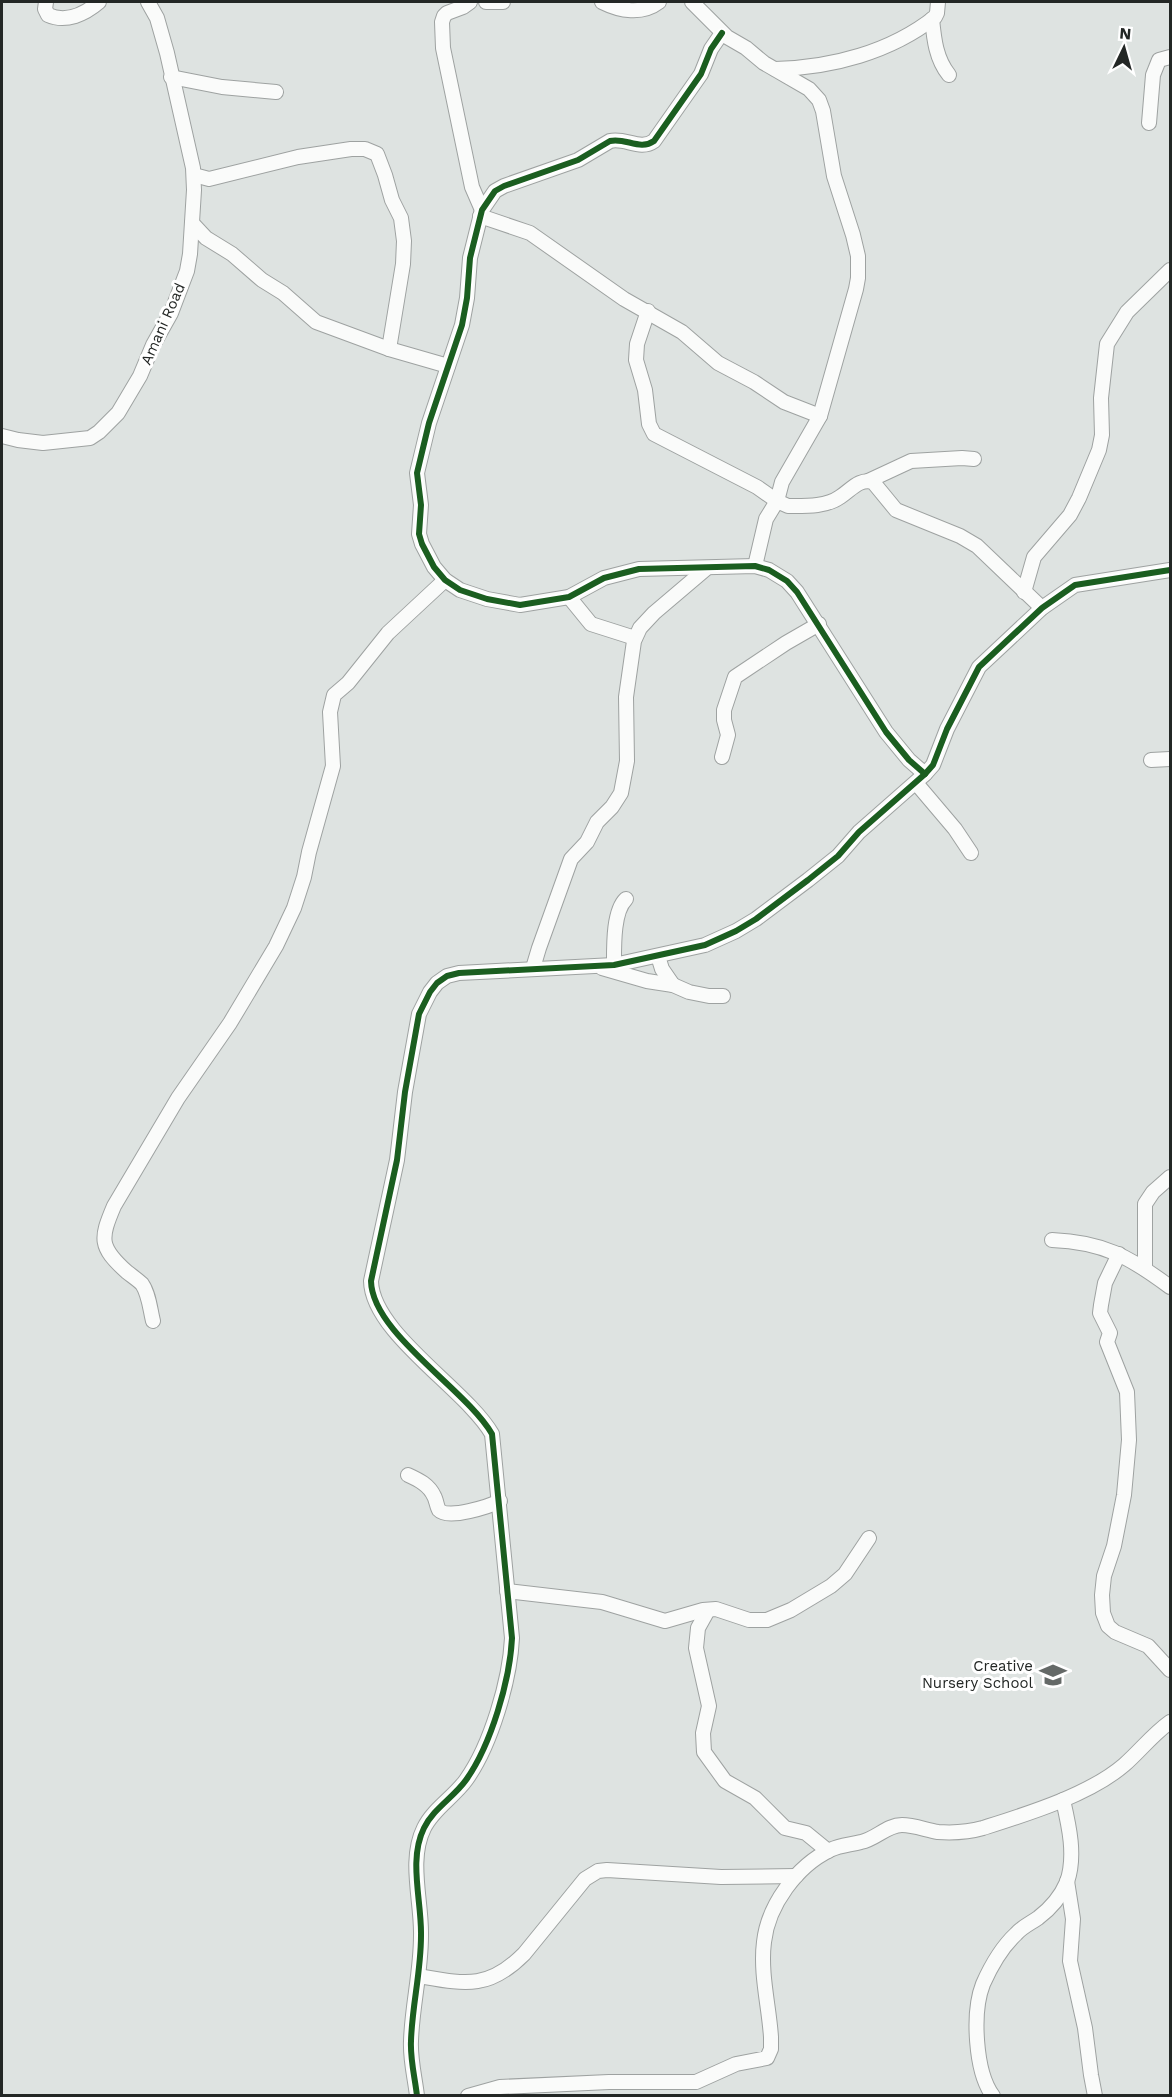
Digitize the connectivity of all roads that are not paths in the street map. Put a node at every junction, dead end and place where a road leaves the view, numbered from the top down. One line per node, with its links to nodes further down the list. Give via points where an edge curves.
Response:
1 (46, 2): 2 (street, via 48,15 62,18 82,14)
2 (99, 2)
3 (148, 2): 12 (street, Amani Road)
4 (155, 2): 12 (street)
5 (470, 2): 22 (street, via 444,16 443,48)
6 (486, 2): 7 (street)
7 (503, 2)
8 (602, 2): 9 (street, via 625,10)
9 (659, 2)
10 (692, 2): 14 (street)
11 (938, 2): 13 (street)
12 (157, 18): 18 (street, Amani Road)
13 (932, 19): 16 (street, via 901,39 841,61 800,69); 17 (street, via 938,55)
14 (722, 33): 16 (street); 22 (street, via 700,74 654,141 643,145 610,141 578,160 495,191)
15 (1170, 57): 20 (street, via 1159,60 1154,70)
16 (774, 69): 28 (street, via 809,89 819,100 834,176 858,256 856,289)
17 (949, 75)
18 (171, 77): 19 (street); 21 (street, Amani Road)
19 (276, 92)
20 (1149, 123)
21 (194, 175): 23 (street, Amani Road); 26 (street, via 209,179 288,159 351,150 365,149 377,154 404,241)
22 (481, 213): 25 (street, via 530,233 624,299); 27 (street, via 470,258 462,325)
23 (192, 223): 26 (street, via 316,322); 29 (street, Amani Road, via 187,271 171,313 118,413 90,438 43,443)
24 (1170, 270): 37 (street, via 1126,312 1107,344 1099,450 1070,514 1034,557)
25 (648, 311): 28 (street, via 726,367 784,402); 32 (street, via 636,360 652,431)
26 (389, 349): 27 (street)
27 (448, 366): 36 (street, via 417,473 419,534)
28 (820, 416): 32 (street, via 782,482)
29 (2, 436)
30 (974, 459): 31 (street, via 911,461)
31 (868, 481): 32 (street, via 830,502 788,506); 37 (street, via 896,510 969,540)
32 (777, 501): 33 (street, via 763,526)
33 (755, 566): 34 (street); 40 (street, via 787,582)
34 (707, 568): 38 (street, via 639,569 604,578); 41 (street, via 654,613)
35 (1170, 570): 39 (street, via 1075,585)
36 (444, 580): 38 (street, via 487,599 520,605); 59 (street, via 388,633 334,695 330,712 333,766 294,908 276,946 230,1023 178,1098 106,1224 105,1246 114,1260 142,1284)
37 (1024, 592): 39 (street)
38 (569, 597): 41 (street, via 591,624)
39 (1042, 608): 45 (street, via 979,667 933,765)
40 (819, 624): 42 (street, via 735,678 724,710 728,738); 45 (street, via 861,696)
41 (635, 638): 51 (street, via 626,697 627,761 621,793 572,859)
42 (722, 757)
43 (1170, 759): 44 (street)
44 (1151, 760)
45 (921, 779): 46 (street); 48 (street, via 859,832 838,856 756,919 705,945)
46 (971, 853)
47 (626, 898): 49 (street, via 618,913)
48 (658, 956): 49 (street); 52 (street)
49 (614, 965): 50 (street)
50 (597, 966): 51 (street); 52 (street)
51 (533, 968): 61 (street, via 459,973 447,976 430,992 415,1030 398,1160 371,1281 374,1299 393,1328 488,1425)
52 (673, 985): 53 (street, via 689,992)
53 (723, 996)
54 (1170, 1178): 57 (street, via 1145,1204)
55 (1052, 1240): 56 (street, via 1075,1241)
56 (1119, 1254): 57 (street); 65 (street, via 1105,1283 1100,1313 1127,1392 1129,1455 1120,1518 1104,1576 1103,1612 1108,1626 1148,1646)
57 (1144, 1269): 58 (street)
58 (1170, 1287)
59 (153, 1321)
60 (408, 1474): 61 (street, via 431,1490 443,1512 480,1509)
61 (500, 1500): 63 (street)
62 (869, 1538): 64 (street, via 845,1574 776,1618 749,1620 725,1611)
63 (507, 1590): 64 (street, via 602,1602 665,1620); 71 (street, via 511,1656 485,1744 467,1779 424,1826 420,1836 416,1864 422,1939)
64 (708, 1610): 68 (street, via 698,1628 696,1648 708,1695 703,1743 708,1760 725,1781 755,1798 785,1828 806,1833)
65 (1170, 1670)
66 (1170, 1722): 67 (street, via 1124,1765)
67 (1063, 1800): 68 (street, via 981,1829 938,1832 902,1825 860,1843 847,1843); 70 (street, via 1071,1854)
68 (828, 1851): 69 (street)
69 (796, 1876): 71 (street, via 598,1871 585,1879 513,1965 473,1983); 72 (street, via 766,1927 764,1970 771,2037 767,2058 736,2064 696,2082 500,2087)
70 (1067, 1881): 75 (street, via 1050,1907 1008,1942 982,1986 977,2034 984,2077); 76 (street, via 1073,1919 1070,1961)
71 (419, 1977): 73 (street, via 410,2044)
72 (483, 2093): 74 (street)
73 (417, 2096)
74 (468, 2096)
75 (993, 2096)
76 (1095, 2096)

